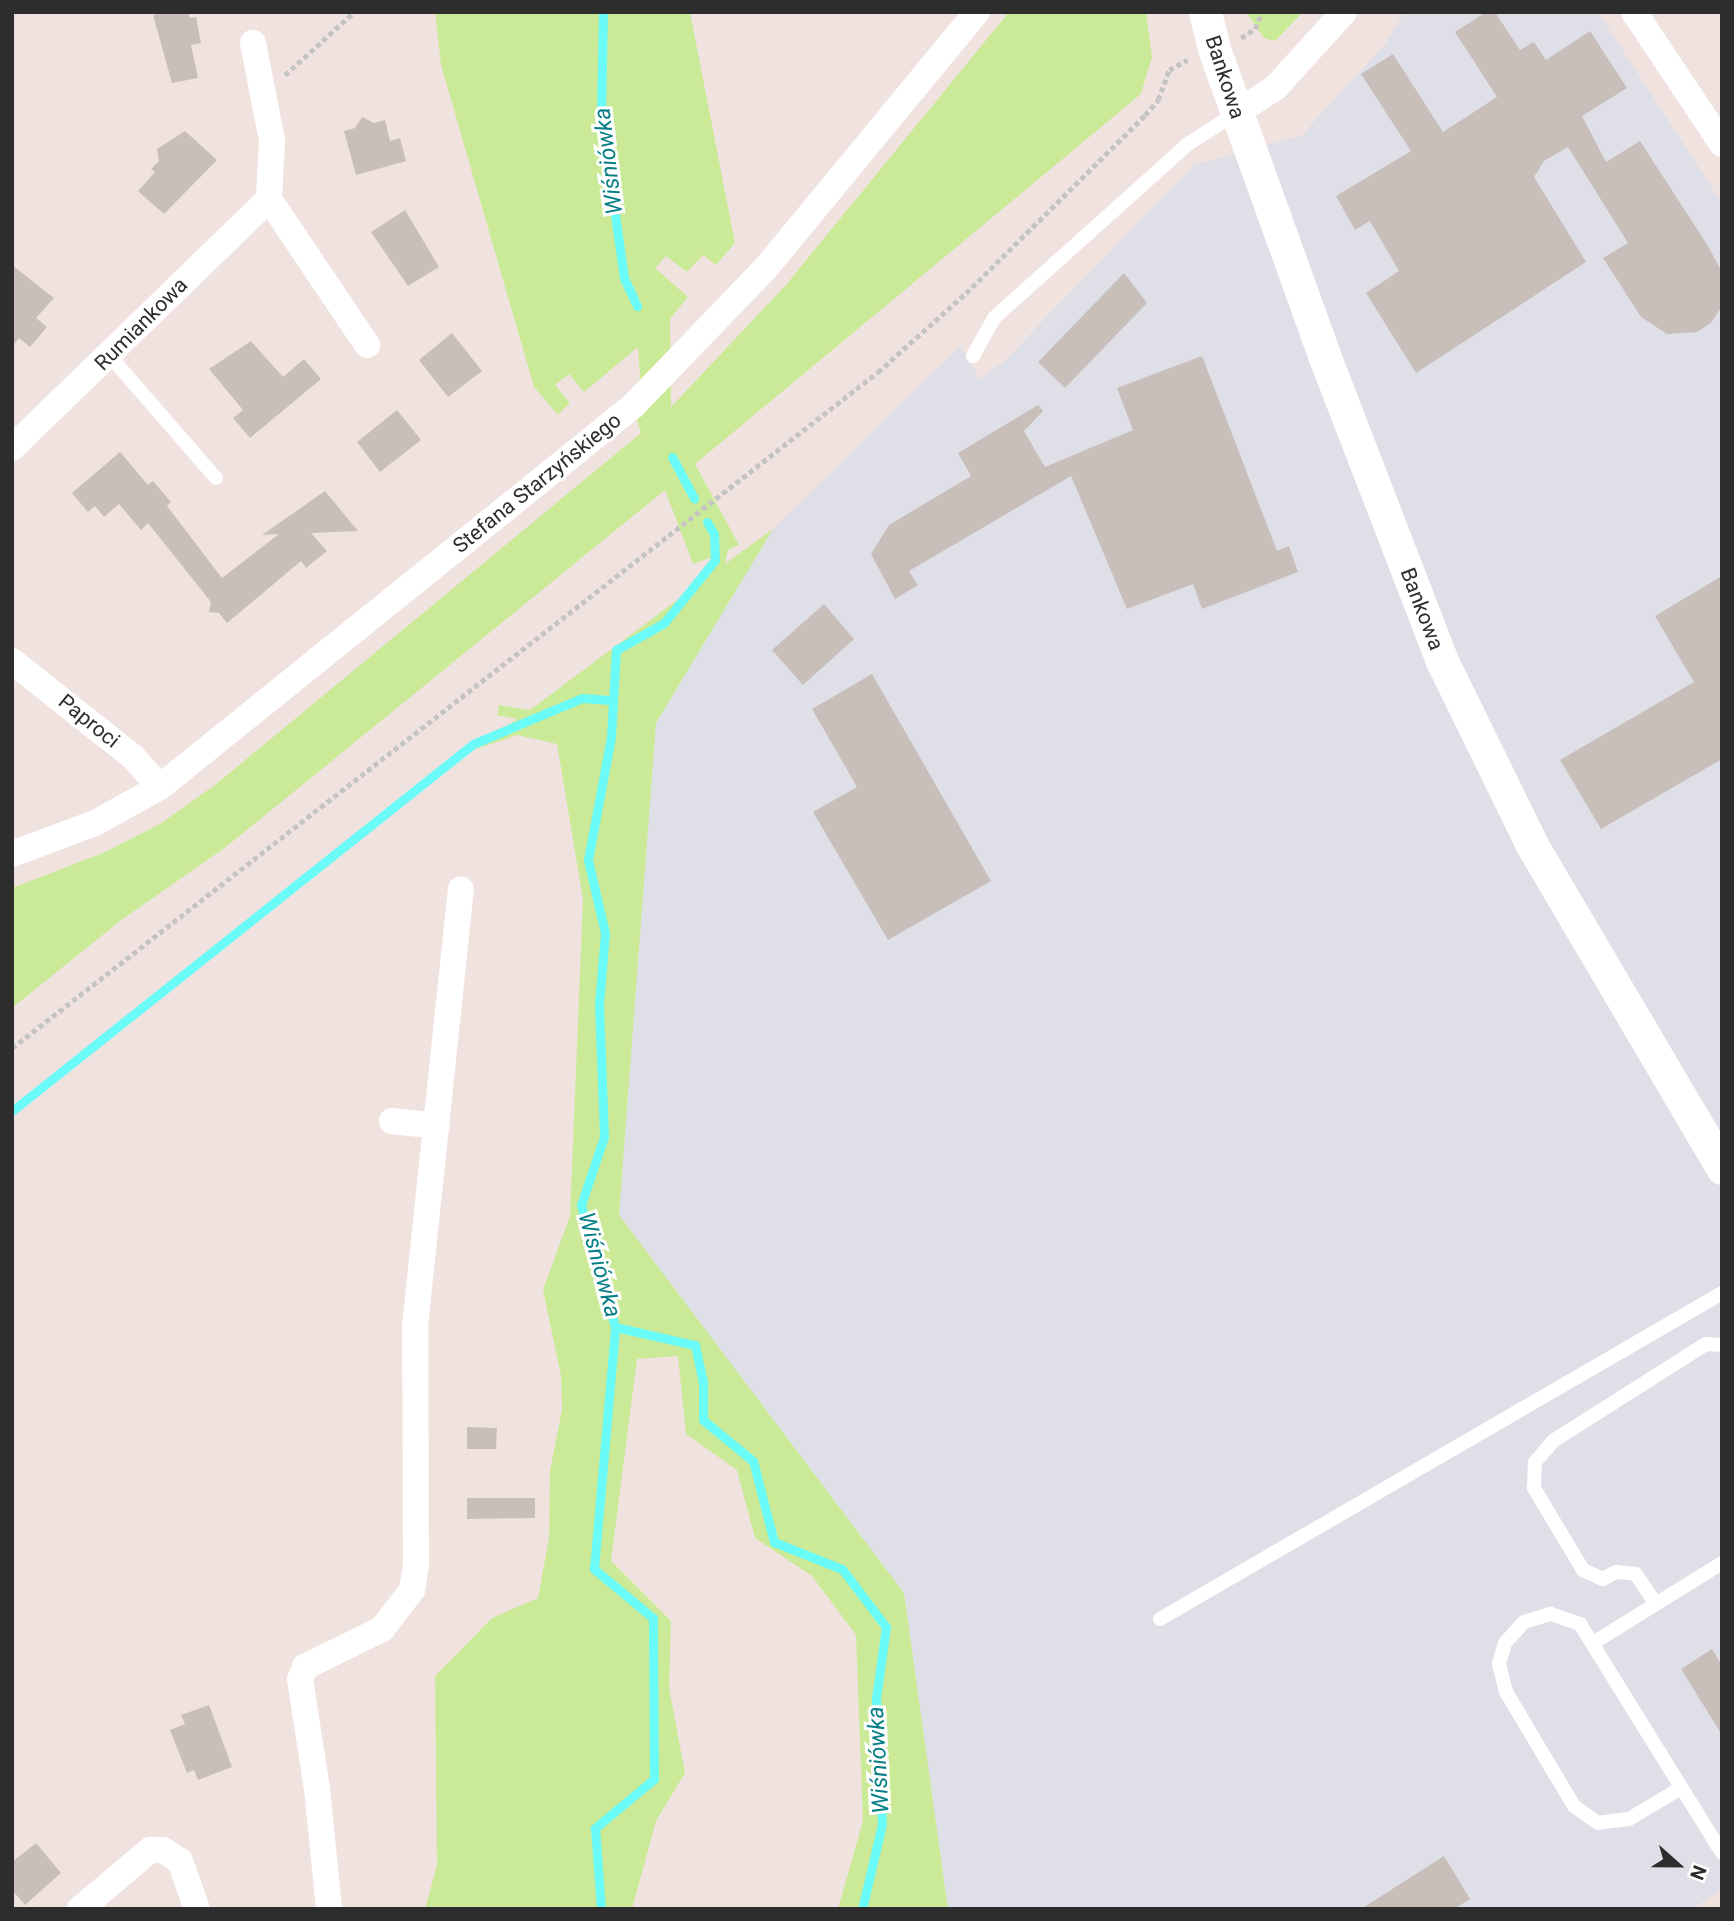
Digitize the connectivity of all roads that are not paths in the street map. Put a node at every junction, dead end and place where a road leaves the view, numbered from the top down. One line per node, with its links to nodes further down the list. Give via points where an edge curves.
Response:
1 (977, 12): 15 (street, Stefana Starzyńskiego, via 765,269 632,405)
2 (1205, 12): 6 (street, Bankowa)
3 (1344, 12): 6 (street, via 1275,88)
4 (1634, 12): 7 (street)
5 (253, 43): 8 (street, via 272,139)
6 (1236, 113): 11 (lane, via 1188,144 994,318); 20 (street, Bankowa, via 1441,660 1480,746 1532,845)
7 (1722, 144)
8 (269, 199): 9 (street); 10 (street, Rumiankowa)
9 (367, 345)
10 (109, 355): 12 (street, Rumiankowa); 13 (lane)
11 (973, 356)
12 (12, 448)
13 (216, 478)
14 (12, 661): 15 (street, Paproci, via 133,757)
15 (160, 787): 16 (street, Stefana Starzyńskiego, via 94,823)
16 (12, 854)
17 (461, 889): 19 (street)
18 (392, 1121): 19 (street)
19 (437, 1126): 31 (street, via 415,1326 416,1565 412,1590 382,1629 305,1667 300,1679)
20 (1722, 1167)
21 (1722, 1293): 25 (lane)
22 (1722, 1345): 24 (lane, via 1706,1344 1553,1441 1535,1462 1534,1489 1583,1570 1603,1579 1616,1572 1636,1574)
23 (1722, 1563): 24 (lane)
24 (1656, 1604): 26 (lane)
25 (1160, 1619)
26 (1593, 1643): 27 (lane); 27 (lane, via 1580,1624 1551,1614 1524,1622 1505,1643 1499,1663 1506,1692 1574,1805 1598,1823 1629,1819)
27 (1681, 1788): 28 (lane)
28 (1722, 1853)
29 (80, 1909): 30 (street, via 149,1850 163,1850 180,1861)
30 (197, 1909)
31 (329, 1909)

